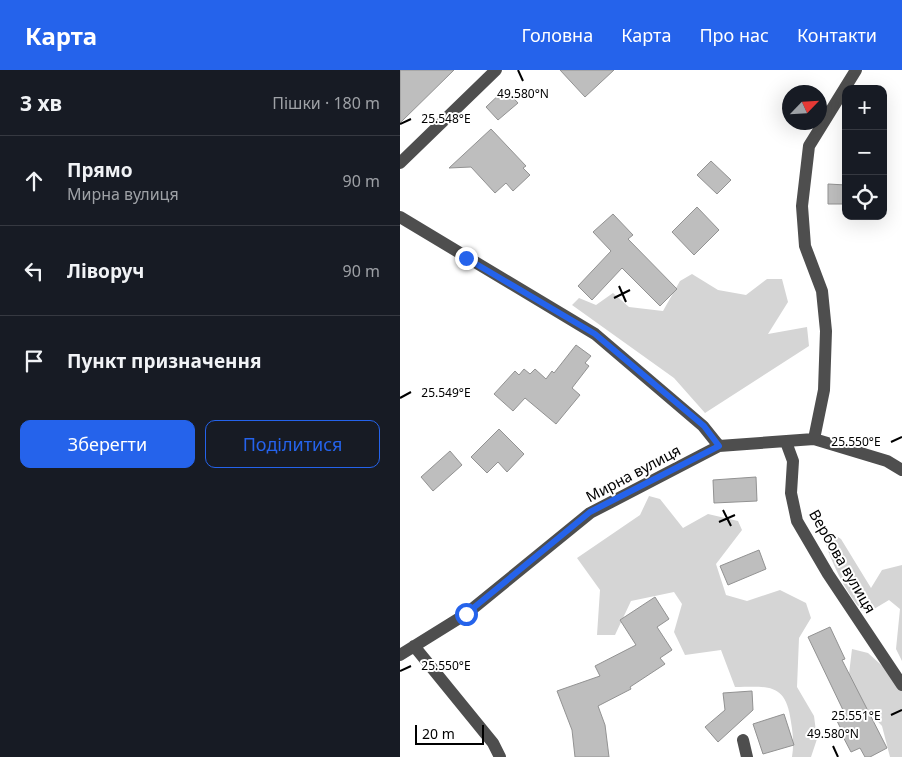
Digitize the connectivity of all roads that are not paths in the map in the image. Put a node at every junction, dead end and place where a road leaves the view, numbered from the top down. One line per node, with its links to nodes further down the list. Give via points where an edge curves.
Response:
1 (496, 70): 3 (street)
2 (856, 70): 5 (street, via 810,146 802,206 804,246 822,291 826,331 824,390)
3 (400, 163)
4 (400, 217): 7 (street, via 595,334 704,426)
5 (814, 439): 6 (street, Мирна вулиця); 8 (street, Мирна вулиця, via 887,461)
6 (786, 442): 7 (street, Мирна вулиця); 11 (street, Вербова вулиця, via 792,461 791,493 797,521)
7 (719, 446): 9 (street, Мирна вулиця, via 590,512 466,614)
8 (902, 470)
9 (414, 646): 10 (street, Мирна вулиця); 13 (street, via 493,743)
10 (400, 655)
11 (902, 685)
12 (743, 740): 14 (street)
13 (500, 757)
14 (747, 757)

